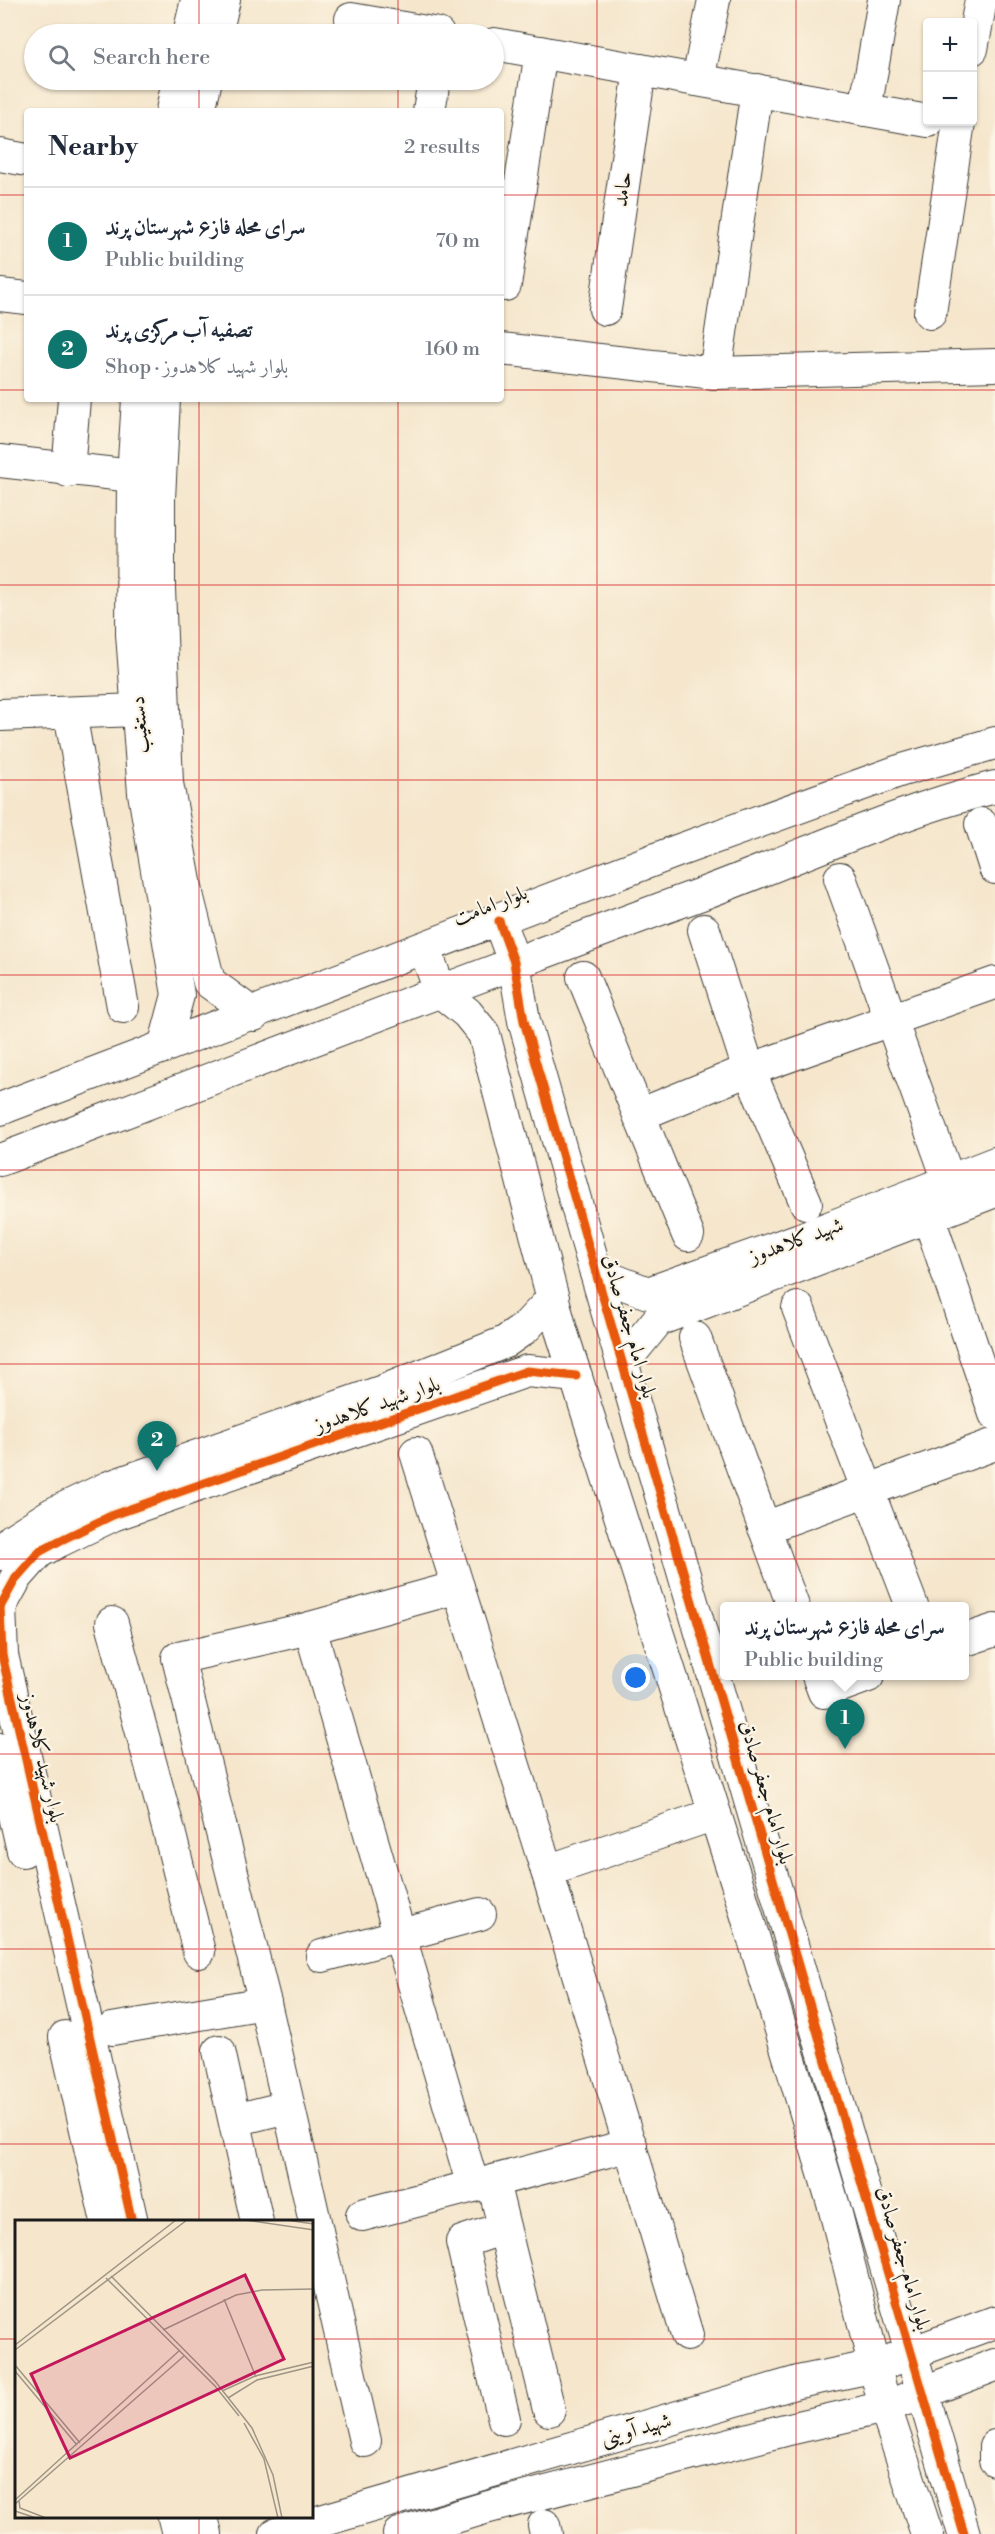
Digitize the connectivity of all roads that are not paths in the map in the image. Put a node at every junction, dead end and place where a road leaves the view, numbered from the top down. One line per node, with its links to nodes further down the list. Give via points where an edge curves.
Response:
1 (714, 0): 13 (street)
2 (884, 0): 21 (street)
3 (981, 0): 6 (street)
4 (200, 1): 7 (street); 8 (street)
5 (351, 19): 9 (street)
6 (977, 22)
7 (192, 24)
8 (211, 24)
9 (380, 24)
10 (504, 46): 11 (street)
11 (541, 52): 12 (street); 26 (street)
12 (640, 70): 13 (street); 29 (street, حامد)
13 (698, 80): 17 (street)
14 (176, 90): 18 (street)
15 (204, 90): 19 (street)
16 (432, 90): 20 (street)
17 (757, 90): 21 (street); 33 (street)
18 (173, 108)
19 (200, 108)
20 (429, 108)
21 (865, 110): 22 (street)
22 (923, 120)
23 (944, 126): 30 (street)
24 (0, 155): 25 (street)
25 (24, 159)
26 (505, 285)
27 (0, 295): 28 (street)
28 (24, 298)
29 (605, 309)
30 (930, 313)
31 (504, 349): 33 (street)
32 (995, 365): 33 (street)
33 (716, 373)
34 (74, 402): 38 (street)
35 (138, 402): 39 (street, دستغیب)
36 (164, 402): 53 (street, دستغیب, via 159,589 167,783 188,898)
37 (0, 461): 38 (street)
38 (68, 471): 39 (street)
39 (133, 476): 40 (street, دستغیب, via 132,634)
40 (138, 710): 41 (street); 56 (street, دستغیب, via 144,793)
41 (70, 713): 42 (street); 57 (street)
42 (0, 715)
43 (995, 743): 48 (street, بلوار امامت, via 899,771 677,851)
44 (995, 787): 51 (street, via 940,801 756,874)
45 (981, 824): 46 (street)
46 (995, 868)
47 (840, 878): 59 (street)
48 (499, 921): 50 (street, بلوار امامت); 51 (street, بلوار امام جعفر صادق)
49 (704, 930): 63 (street)
50 (425, 949): 55 (street); 58 (street, بلوار امامت)
51 (514, 962): 55 (street); 60 (street, بلوار امام جعفر صادق)
52 (583, 977): 65 (street)
53 (209, 982): 56 (street, via 202,998 195,1001); 58 (street)
54 (995, 983): 59 (street)
55 (440, 991): 61 (street, via 467,1013); 66 (street)
56 (178, 995): 62 (street, دستغیب)
57 (123, 1007)
58 (254, 1015): 62 (street, بلوار امامت)
59 (891, 1019): 63 (street); 68 (street)
60 (524, 1021): 61 (street, via 517,1014 502,1013 493,1018); 74 (street, بلوار امام جعفر صادق)
61 (484, 1034): 75 (street)
62 (164, 1047): 64 (street, بلوار امامت)
63 (749, 1070): 65 (street); 70 (street)
64 (0, 1109)
65 (639, 1115): 72 (street)
66 (0, 1160)
67 (995, 1163): 68 (street, شهید کلاهدوز)
68 (949, 1181): 73 (street, شهید کلاهدوز)
69 (995, 1191): 71 (street, شهید کلاهدوز)
70 (806, 1203)
71 (927, 1215): 73 (street, شهید کلاهدوز); 81 (street)
72 (688, 1234)
73 (804, 1250): 76 (street, شهید کلاهدوز)
74 (596, 1273): 76 (street); 79 (street, بلوار امام جعفر صادق)
75 (553, 1298): 80 (street); 86 (street, بلوار شهید کلاهدوز, via 525,1328 505,1342 383,1391 108,1487 52,1514 13,1539)
76 (653, 1306): 79 (street)
77 (798, 1308): 84 (street)
78 (695, 1338): 85 (street)
79 (622, 1364): 121 (street, بلوار امام جعفر صادق)
80 (576, 1376): 97 (street); 114 (street, بلوار شهید کلاهدوز, via 528,1371 113,1515 39,1552 5,1597 0,1607 2,1655)
81 (995, 1414)
82 (995, 1444): 84 (street)
83 (416, 1453): 87 (street)
84 (868, 1491): 85 (street); 89 (street)
85 (764, 1528): 88 (street)
86 (0, 1554)
87 (458, 1587): 91 (street); 100 (street)
88 (792, 1602)
89 (910, 1602)
90 (112, 1623): 99 (street)
91 (310, 1628): 98 (street, via 178,1658); 102 (street)
92 (995, 1630): 93 (street)
93 (969, 1639)
94 (820, 1680): 95 (street, via 824,1692)
95 (857, 1680)
96 (0, 1749): 113 (street, بلوار شهید کلاهدوز)
97 (715, 1814): 100 (street); 123 (street, via 835,2210)
98 (218, 1819): 99 (street); 105 (street)
99 (169, 1831): 103 (street)
100 (547, 1871): 110 (street)
101 (480, 1914): 102 (street)
102 (400, 1935): 104 (street); 111 (street)
103 (199, 1952)
104 (322, 1956)
105 (265, 2003): 106 (street); 108 (street)
106 (112, 2029)
107 (219, 2051): 109 (street)
108 (287, 2107): 109 (street); 116 (street)
109 (234, 2120): 115 (street)
110 (631, 2145): 111 (street); 120 (street)
111 (483, 2184): 112 (street); 118 (street)
112 (362, 2215)
113 (107, 2220)
114 (132, 2220)
115 (257, 2220)
116 (313, 2220)
117 (314, 2223): 130 (street)
118 (504, 2228): 127 (street); 129 (street, via 462,2242)
119 (995, 2322): 121 (street, شهید آوینی)
120 (687, 2335)
121 (913, 2354): 123 (street, شهید آوینی); 125 (street, بلوار امام جعفر صادق)
122 (995, 2365): 125 (street, شهید آوینی)
123 (876, 2366): 124 (street, شهید آوینی); 126 (street)
124 (824, 2375): 128 (street, via 845,2390); 137 (street, شهید آوینی)
125 (923, 2393): 126 (street, شهید آوینی); 140 (street, بلوار امام جعفر صادق)
126 (885, 2407): 128 (street, شهید آوینی); 139 (street)
127 (549, 2410)
128 (835, 2418): 138 (street, شهید آوینی, via 485,2508)
129 (504, 2419)
130 (365, 2441)
131 (995, 2446): 132 (street)
132 (995, 2460)
133 (174, 2519): 135 (street)
134 (202, 2519): 136 (street)
135 (178, 2534)
136 (206, 2534)
137 (276, 2534)
138 (399, 2534)
139 (927, 2534)
140 (964, 2534)

